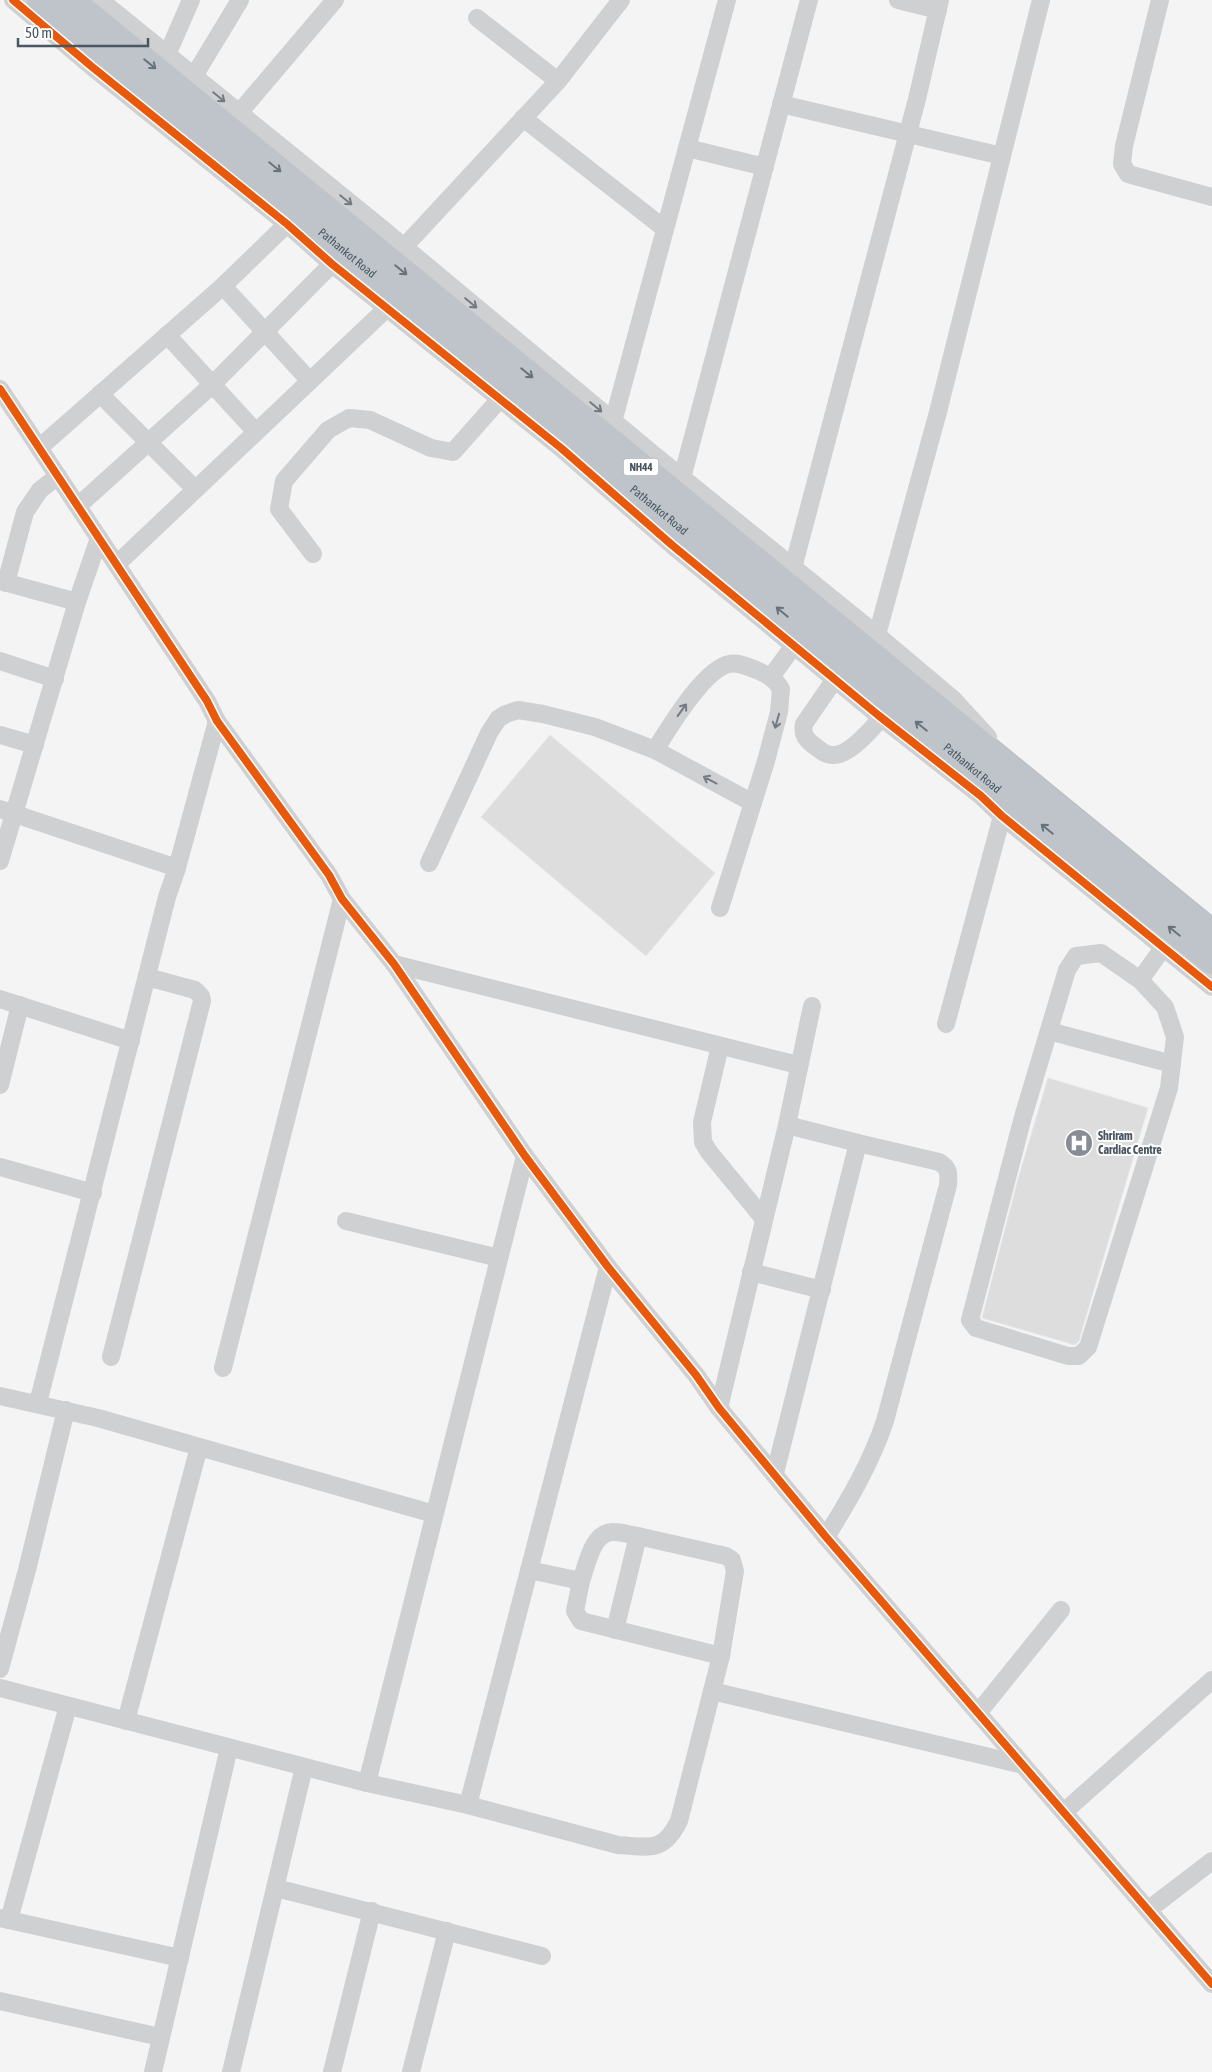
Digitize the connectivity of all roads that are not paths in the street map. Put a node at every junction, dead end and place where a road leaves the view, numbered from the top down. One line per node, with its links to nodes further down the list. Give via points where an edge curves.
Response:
1 (13, 0): 27 (street)
2 (40, 0): 55 (highway, Pathankot Road / NH44, one-way to 2)
3 (71, 0): 65 (highway, NH44, one-way to 65)
4 (100, 0): 16 (street)
5 (191, 0): 16 (street)
6 (240, 0): 17 (street)
7 (336, 0): 20 (street)
8 (622, 0): 18 (street)
9 (727, 0): 23 (street)
10 (809, 0): 19 (street)
11 (898, 0): 14 (street)
12 (1041, 0): 24 (street)
13 (1160, 0): 26 (street, via 1122,164 1128,174)
14 (939, 5): 22 (street)
15 (478, 18): 18 (street)
16 (167, 55): 17 (street)
17 (194, 76): 20 (street, one-way to 20)
18 (558, 81): 21 (street)
19 (781, 104): 22 (street); 25 (street)
20 (239, 114): 29 (street, one-way to 29)
21 (523, 118): 28 (street); 29 (street)
22 (908, 134): 24 (street); 51 (street)
23 (687, 148): 25 (street); 28 (street)
24 (1002, 156): 54 (street, via 938,412)
25 (764, 167): 45 (street)
26 (1212, 197)
27 (288, 224): 30 (street); 31 (street)
28 (665, 229): 40 (street)
29 (404, 248): 40 (street, one-way to 40)
30 (332, 264): 32 (street); 33 (street)
31 (223, 286): 33 (street); 34 (street)
32 (387, 308): 35 (street); 39 (street)
33 (265, 331): 35 (street); 36 (street)
34 (167, 335): 36 (street); 38 (street)
35 (309, 380): 41 (street)
36 (213, 384): 41 (street); 42 (street)
37 (0, 389): 43 (street)
38 (100, 394): 42 (street); 43 (street)
39 (500, 399): 49 (street, via 453,452 432,448 370,420 349,418 328,430 284,481 279,509); 55 (street, via 672,545)
40 (613, 422): 45 (street)
41 (256, 432): 46 (street)
42 (148, 443): 46 (street); 47 (street)
43 (39, 448): 44 (street)
44 (58, 476): 47 (street); 52 (street, via 40,490 26,512)
45 (682, 478): 51 (street)
46 (195, 489): 50 (street)
47 (78, 506): 48 (street)
48 (99, 538): 50 (street); 53 (street)
49 (313, 554)
50 (116, 564): 61 (street)
51 (793, 568): 54 (street)
52 (3, 582): 53 (street)
53 (77, 602): 59 (street)
54 (877, 635): 65 (street, via 954,700)
55 (799, 638): 57 (street); 58 (street); 60 (highway, Pathankot Road / NH44)
56 (0, 661): 59 (street)
57 (771, 677): 64 (street, one-way to 57, via 707,676 719,667 730,663 744,665); 66 (street, one-way to 66, via 778,683 782,697)
58 (835, 679): 60 (street); 60 (street, via 804,724 807,740 830,755 842,754 852,748)
59 (55, 680): 63 (street)
60 (888, 711): 68 (street); 76 (highway, Pathankot Road / NH44, one-way to 60)
61 (218, 721): 71 (street); 72 (street, via 330,875)
62 (0, 735): 63 (street)
63 (35, 746): 67 (street)
64 (655, 750): 66 (street, one-way to 64); 70 (street, via 595,727 543,714 518,710 506,714 498,719 482,747)
65 (1034, 788): 74 (highway, NH44)
66 (753, 802): 73 (street)
67 (7, 811): 69 (street); 71 (street)
68 (1002, 816): 75 (street); 84 (street)
69 (0, 861)
70 (429, 863)
71 (176, 868): 78 (street)
72 (342, 899): 77 (street); 103 (street)
73 (720, 908)
74 (1212, 933)
75 (1163, 948): 79 (street); 80 (street)
76 (1212, 961)
77 (394, 964): 87 (street); 93 (street)
78 (147, 977): 86 (street); 102 (street, via 195,990 202,1001)
79 (1140, 980): 85 (street, via 1101,953 1076,956 1066,970); 88 (street, via 1165,1007 1175,1037)
80 (1212, 987)
81 (0, 999): 82 (street)
82 (20, 1005): 86 (street); 90 (street)
83 (812, 1006): 89 (street)
84 (946, 1024)
85 (1048, 1031): 88 (street); 88 (street, via 970,1320 976,1328 1068,1356 1079,1356 1088,1347 1169,1088)
86 (131, 1041): 95 (street)
87 (720, 1046): 89 (street); 96 (street, via 702,1122 702,1142)
88 (1172, 1064)
89 (798, 1065): 91 (street)
90 (0, 1085)
91 (787, 1125): 92 (street); 96 (street)
92 (858, 1143): 101 (street); 112 (street, via 939,1162 949,1172 885,1422 856,1487)
93 (525, 1156): 98 (street); 99 (street)
94 (0, 1167): 95 (street)
95 (93, 1193): 105 (street)
96 (764, 1219): 100 (street)
97 (346, 1221): 98 (street)
98 (499, 1258): 110 (street)
99 (608, 1267): 106 (street); 113 (street)
100 (752, 1272): 101 (street); 106 (street)
101 (822, 1290): 109 (street)
102 (112, 1357)
103 (223, 1368)
104 (0, 1396): 105 (street)
105 (38, 1403): 107 (street)
106 (719, 1408): 109 (street)
107 (66, 1410): 108 (street); 118 (street)
108 (199, 1447): 110 (street); 124 (street)
109 (775, 1473): 112 (street)
110 (434, 1514): 128 (street)
111 (638, 1536): 114 (street, via 613,1532 602,1536 593,1547); 116 (street); 117 (street, via 732,1560 735,1571)
112 (826, 1537): 123 (street)
113 (530, 1570): 114 (street); 129 (street)
114 (581, 1581): 116 (street, via 575,1611 577,1616 581,1621)
115 (1061, 1610): 123 (street)
116 (615, 1630): 117 (street)
117 (721, 1656): 121 (street)
118 (0, 1669)
119 (1212, 1680): 130 (street)
120 (0, 1688): 122 (street)
121 (712, 1691): 126 (street); 129 (street, via 679,1821 671,1838 662,1844 651,1847 618,1845)
122 (68, 1706): 124 (street); 135 (street)
123 (978, 1713): 126 (street)
124 (126, 1721): 125 (street)
125 (229, 1748): 127 (street); 138 (street)
126 (1023, 1765): 130 (street)
127 (304, 1767): 128 (street); 132 (street)
128 (367, 1783): 129 (street)
129 (468, 1806)
130 (1064, 1812): 133 (street)
131 (1212, 1861): 133 (street)
132 (276, 1888): 134 (street); 143 (street)
133 (1148, 1910): 139 (street)
134 (372, 1911): 136 (street); 144 (street)
135 (5, 1919): 138 (street)
136 (447, 1931): 137 (street); 145 (street)
137 (542, 1956)
138 (180, 1958): 141 (street)
139 (1212, 1984)
140 (0, 2001): 141 (street)
141 (160, 2037): 142 (street)
142 (153, 2072)
143 (231, 2072)
144 (332, 2072)
145 (411, 2072)

